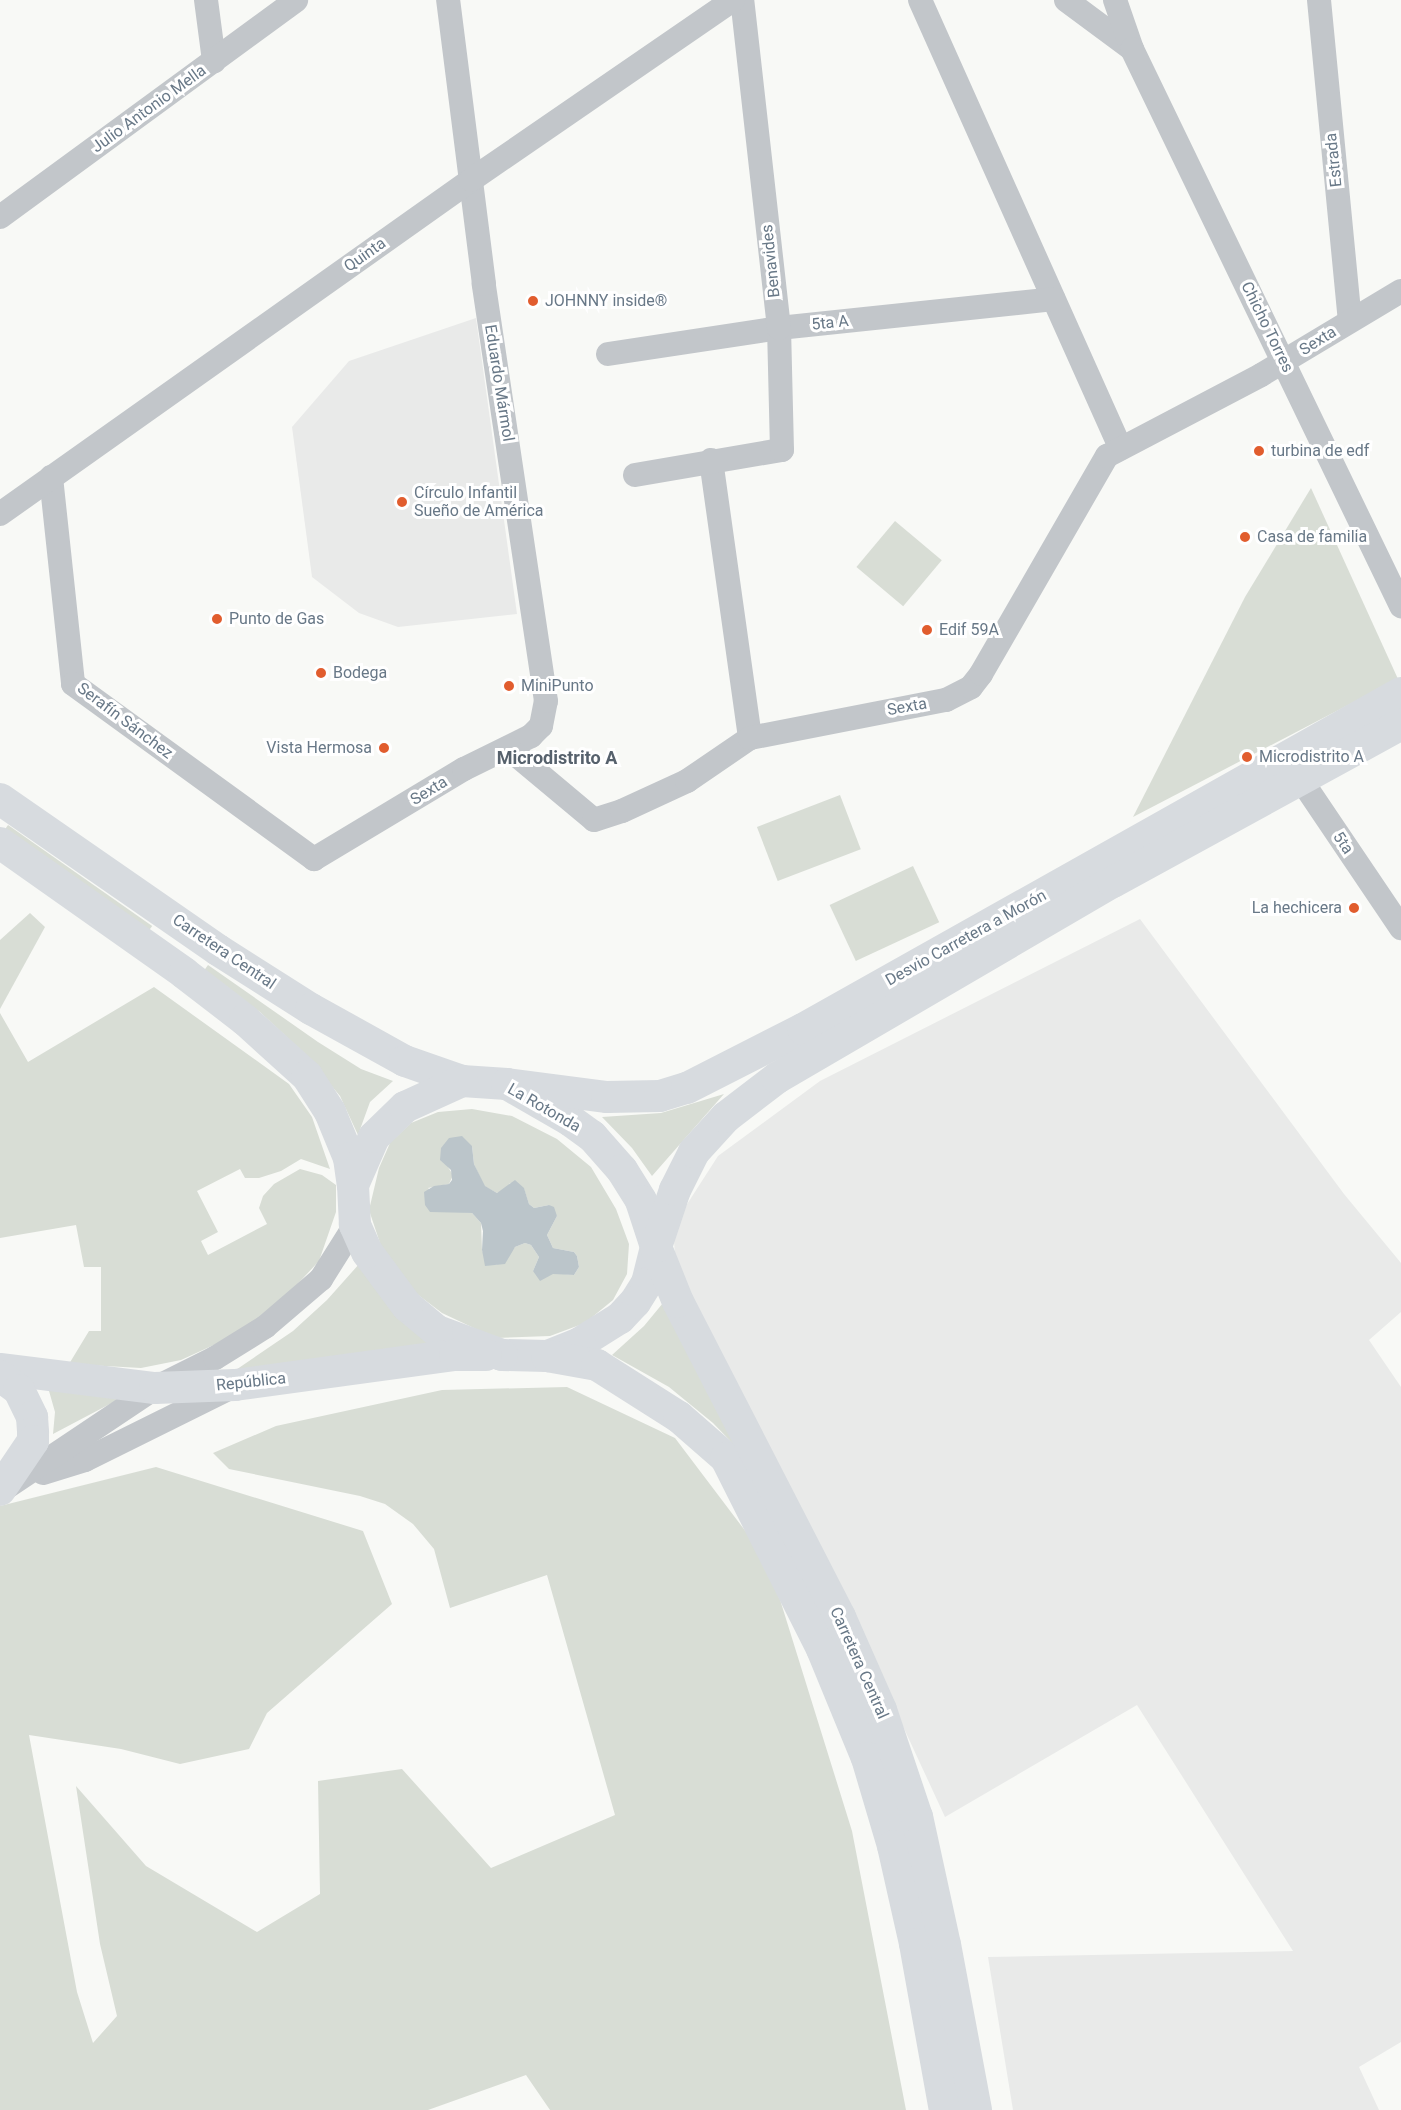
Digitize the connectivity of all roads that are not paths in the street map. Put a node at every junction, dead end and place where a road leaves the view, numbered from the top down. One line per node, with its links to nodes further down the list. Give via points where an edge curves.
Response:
1 (206, 0): 11 (street)
2 (296, 0): 11 (street, Julio Antonio Mella)
3 (448, 0): 12 (street, Eduardo Mármol)
4 (733, 0): 12 (street, Quinta)
5 (742, 0): 17 (street, Benavides)
6 (920, 0): 15 (street)
7 (1066, 0): 10 (street, Chicho Torres)
8 (1115, 0): 10 (street, Chicho Torres)
9 (1319, 0): 16 (street, Estrada)
10 (1132, 49): 19 (street, Chicho Torres)
11 (214, 61): 13 (street, Julio Antonio Mella)
12 (471, 180): 23 (street, Quinta); 29 (street, Eduardo Mármol, via 546,701 541,726)
13 (0, 217)
14 (1401, 291): 16 (street, Sexta)
15 (1053, 299): 17 (street, 5ta A); 20 (street)
16 (1350, 321): 19 (street, Sexta)
17 (778, 328): 18 (street, 5ta A); 21 (street, Benavides, via 782,450)
18 (608, 354)
19 (1283, 362): 20 (street, Sexta); 25 (street, Chicho Torres)
20 (1120, 448): 28 (street, Sexta, via 1107,456 970,687 946,700)
21 (711, 460): 22 (street, Benavides); 28 (street)
22 (635, 475)
23 (51, 477): 24 (street, Quinta); 33 (street, Serafín Sánchez, via 73,684)
24 (0, 514)
25 (1401, 606)
26 (1401, 693): 30 (main road, Desvio Carretera a Morón)
27 (1401, 724): 30 (main road, Desvio Carretera a Morón)
28 (750, 738): 29 (street, Sexta, via 687,781 594,820)
29 (508, 748): 33 (street, Sexta)
30 (1294, 770): 34 (street, 5ta); 35 (main road, Desvio Carretera a Morón)
31 (0, 799): 36 (main road, Carretera Central, via 218,950 311,1009 405,1061)
32 (0, 843): 38 (main road, via 184,973 245,1020 307,1076 330,1112 349,1158)
33 (314, 859)
34 (1401, 927)
35 (810, 1041): 37 (main road, Desvio Carretera a Morón, via 660,1095 573,1094); 40 (main road, Desvio Carretera a Morón, via 777,1078 726,1117 694,1152 675,1190)
36 (462, 1081): 37 (main road, La Rotonda); 38 (main road, La Rotonda, via 405,1107 374,1137)
37 (507, 1084): 40 (main road, La Rotonda, via 592,1136 622,1170 641,1201)
38 (353, 1185): 39 (main road, La Rotonda)
39 (355, 1225): 41 (main road, La Rotonda, via 367,1252 407,1306 436,1331); 46 (street, via 321,1279 265,1327)
40 (656, 1247): 42 (main road, La Rotonda, via 647,1283 620,1318 580,1343); 49 (main road, Carretera Central, via 678,1302 840,1617 881,1710 917,1817)
41 (502, 1354): 42 (main road, La Rotonda); 45 (main road, República, via 455,1355)
42 (547, 1356): 48 (main road, Carretera Central, via 597,1365 679,1417 726,1458 822,1649 867,1758 893,1846)
43 (0, 1369): 46 (main road, República)
44 (0, 1376): 47 (main road, via 19,1390 32,1417 33,1432 33,1441)
45 (235, 1385): 46 (main road, República); 47 (street, via 85,1460)
46 (155, 1388): 47 (street)
47 (0, 1491)
48 (945, 2110)
49 (976, 2110)

